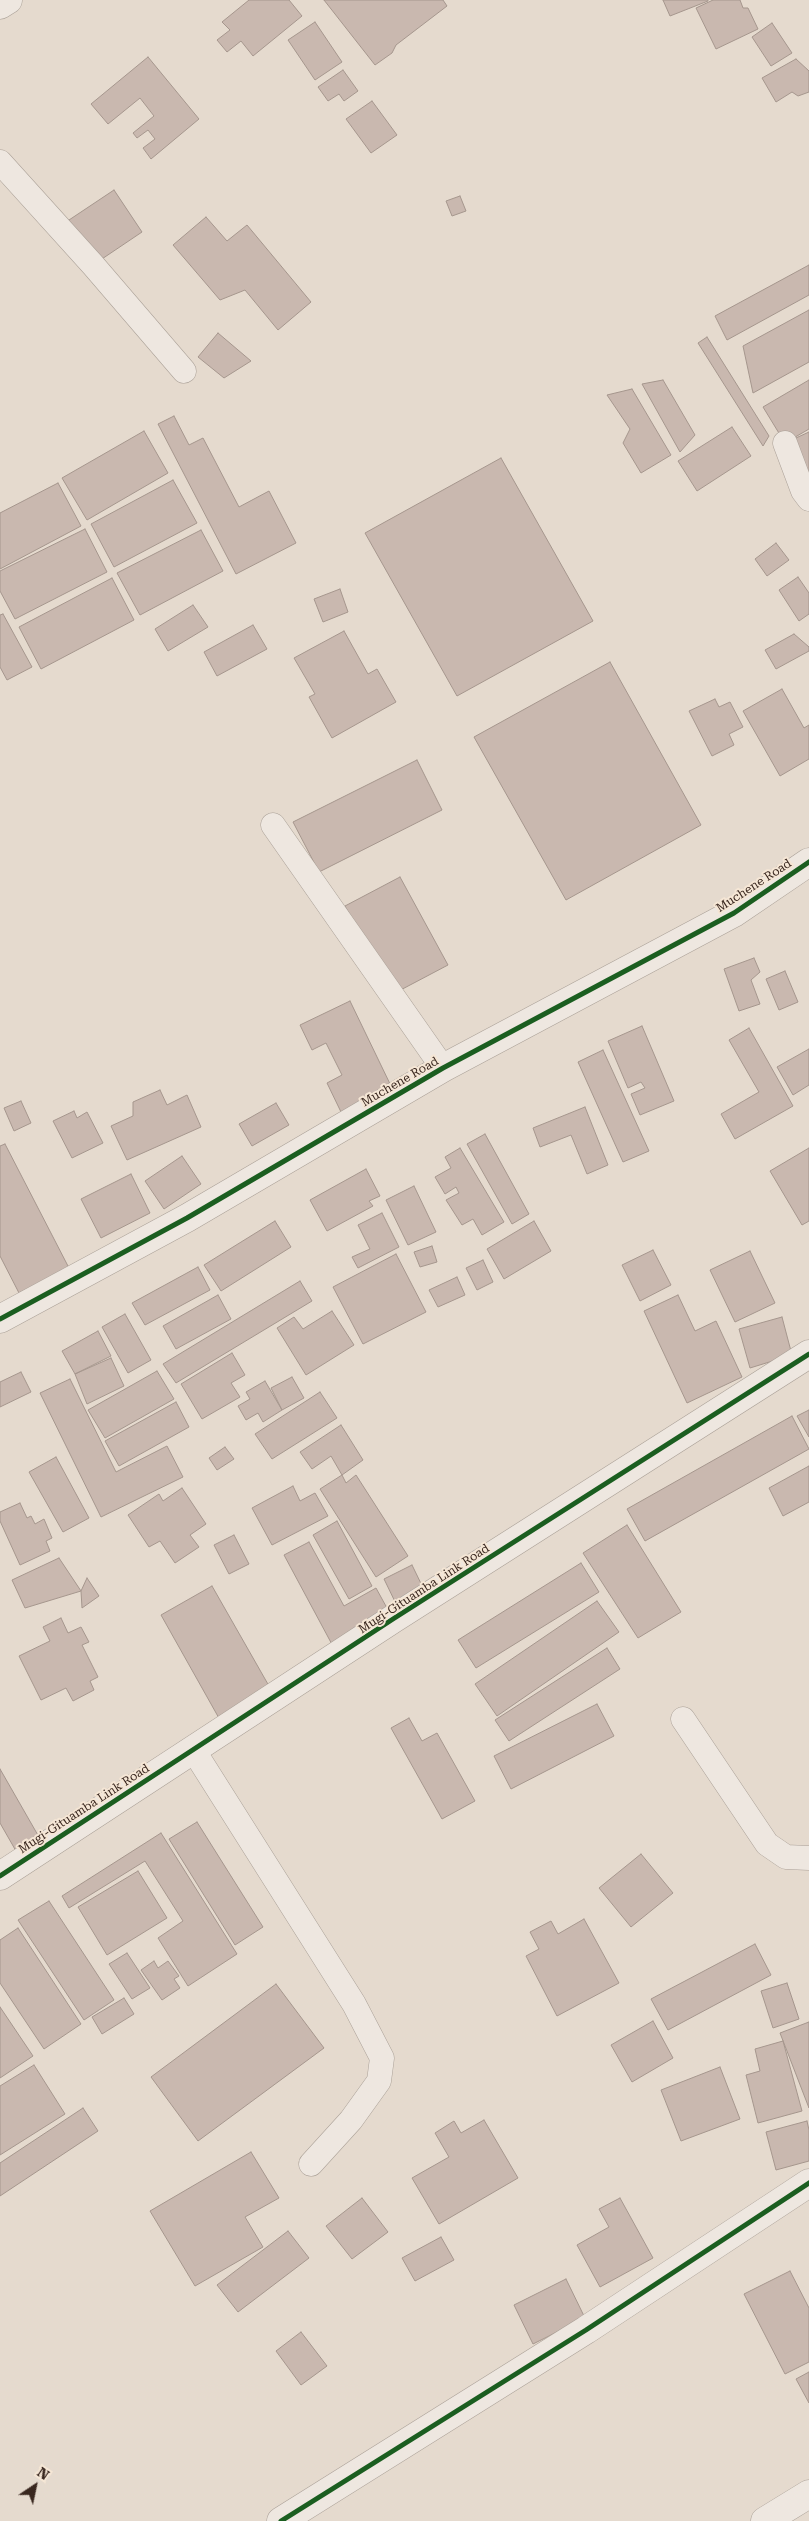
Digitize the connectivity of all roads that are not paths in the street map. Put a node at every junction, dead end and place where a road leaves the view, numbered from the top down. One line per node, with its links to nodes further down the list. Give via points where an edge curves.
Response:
1 (8, 0): 2 (street)
2 (0, 5)
3 (0, 162): 4 (lane)
4 (184, 371)
5 (784, 443): 6 (lane)
6 (809, 499)
7 (273, 825): 9 (lane)
8 (809, 862): 9 (street, Muchene Road, via 734,913)
9 (443, 1068): 10 (street, Muchene Road, via 187,1218)
10 (0, 1319)
11 (809, 1354): 13 (street, Mugi-Gituamba Link Road)
12 (683, 1719): 14 (lane, via 767,1844 786,1857)
13 (194, 1751): 15 (street, Mugi-Gituamba Link Road); 16 (lane, via 354,2004 382,2058 379,2081)
14 (809, 1858)
15 (0, 1876)
16 (311, 2164)
17 (809, 2183): 19 (street, via 586,2330)
18 (809, 2494): 20 (street)
19 (281, 2521)
20 (766, 2521)

